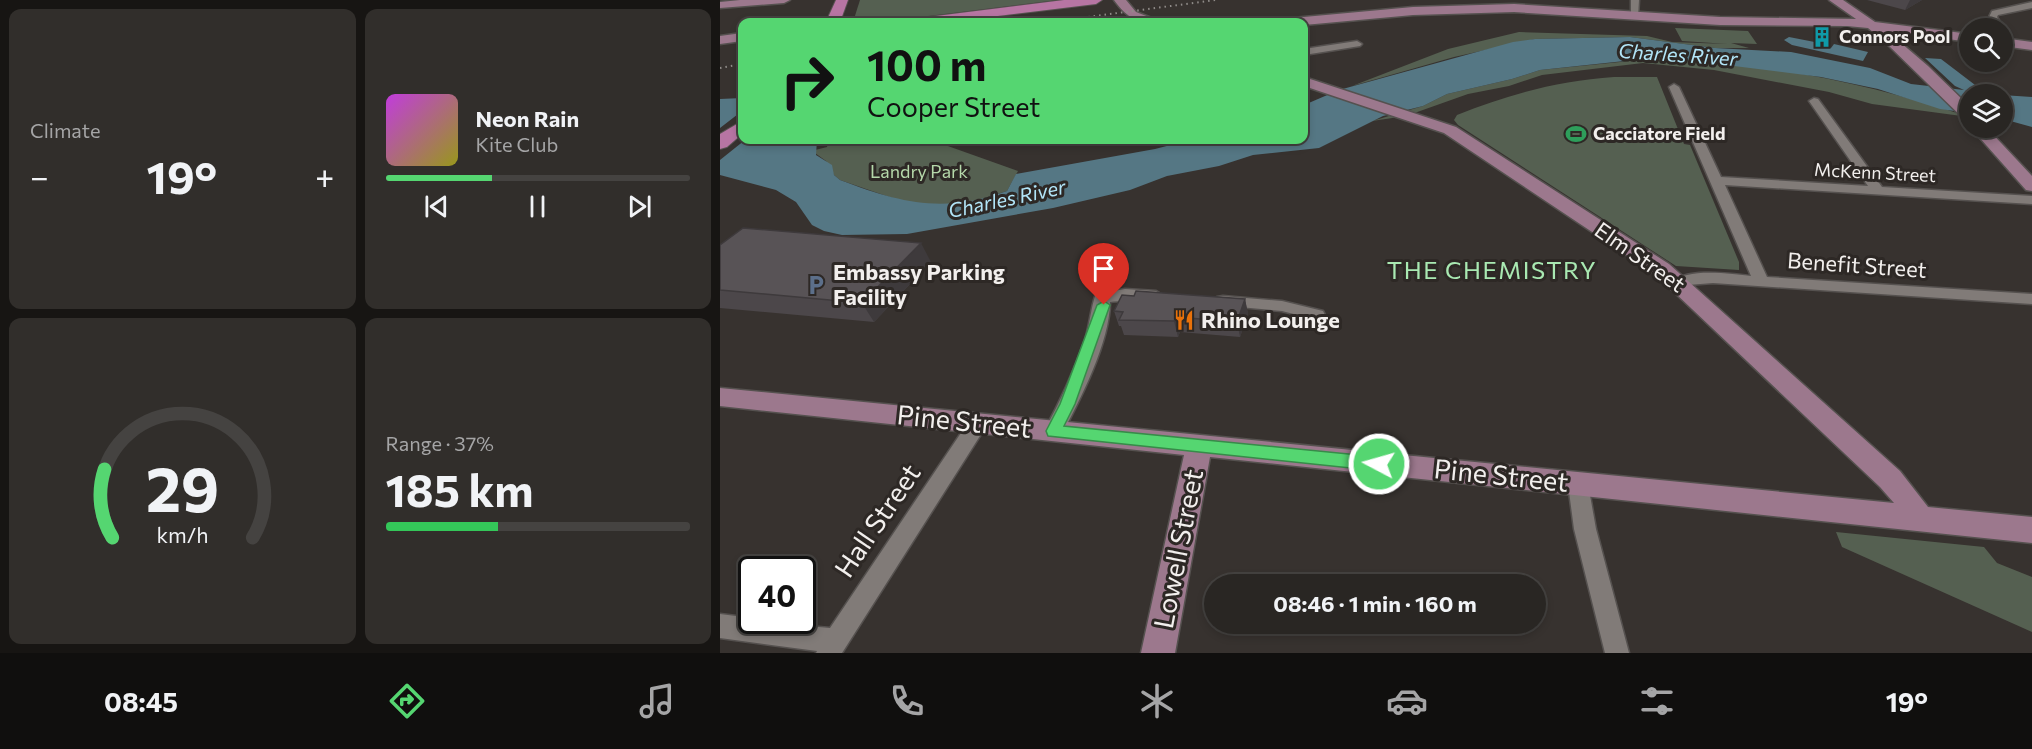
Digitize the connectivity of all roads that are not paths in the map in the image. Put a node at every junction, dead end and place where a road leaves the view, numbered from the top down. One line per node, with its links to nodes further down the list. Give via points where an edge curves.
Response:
1 (784, 0): 10 (street)
2 (842, 0): 12 (main road)
3 (1096, 0): 13 (main road)
4 (1115, 0): 14 (street, via 1122,15)
5 (1120, 0): 15 (street, via 1132,15)
6 (1635, 0): 11 (street)
7 (1835, 0): 18 (street)
8 (1512, 4): 11 (street); 17 (street)
9 (2032, 5): 16 (street, via 1995,13)
10 (721, 6)
11 (1635, 15): 18 (street)
12 (835, 18)
13 (952, 18)
14 (1129, 18)
15 (1142, 18)
16 (1994, 18)
17 (1308, 21)
18 (1873, 25): 19 (street); 29 (street)
19 (1959, 37)
20 (738, 38): 21 (street)
21 (720, 40)
22 (2013, 42): 24 (street)
23 (1356, 44): 25 (street)
24 (2032, 46)
25 (1308, 51)
26 (1308, 83): 38 (street, Elm Street, via 1455,132)
27 (1674, 87): 33 (street)
28 (1814, 101): 35 (street)
29 (1959, 105)
30 (738, 129): 32 (main road)
31 (1988, 138): 34 (street)
32 (720, 143)
33 (1716, 181): 35 (street, McKenn Street); 37 (street)
34 (2032, 186)
35 (1878, 191): 36 (street, McKenn Street)
36 (2032, 200)
37 (1761, 281): 38 (street, Benefit Street, via 1707,278); 40 (street, Benefit Street)
38 (1680, 283): 48 (street, Elm Street, via 1890,479)
39 (1178, 298): 45 (street, via 1125,294 1102,298 1101,319)
40 (2032, 299)
41 (1202, 300): 42 (street, via 1282,306)
42 (1317, 315)
43 (720, 397): 44 (street, Pine Street)
44 (978, 423): 45 (street, Pine Street); 51 (street, Hall Street)
45 (1054, 431): 46 (street, Pine Street)
46 (1200, 446): 47 (street, Pine Street); 52 (street, Lowell Street)
47 (1578, 484): 48 (street, Pine Street); 53 (street, via 1585,529)
48 (1919, 518): 49 (street, Pine Street)
49 (2032, 530)
50 (720, 626): 51 (street)
51 (832, 647)
52 (1158, 653)
53 (1617, 653)

